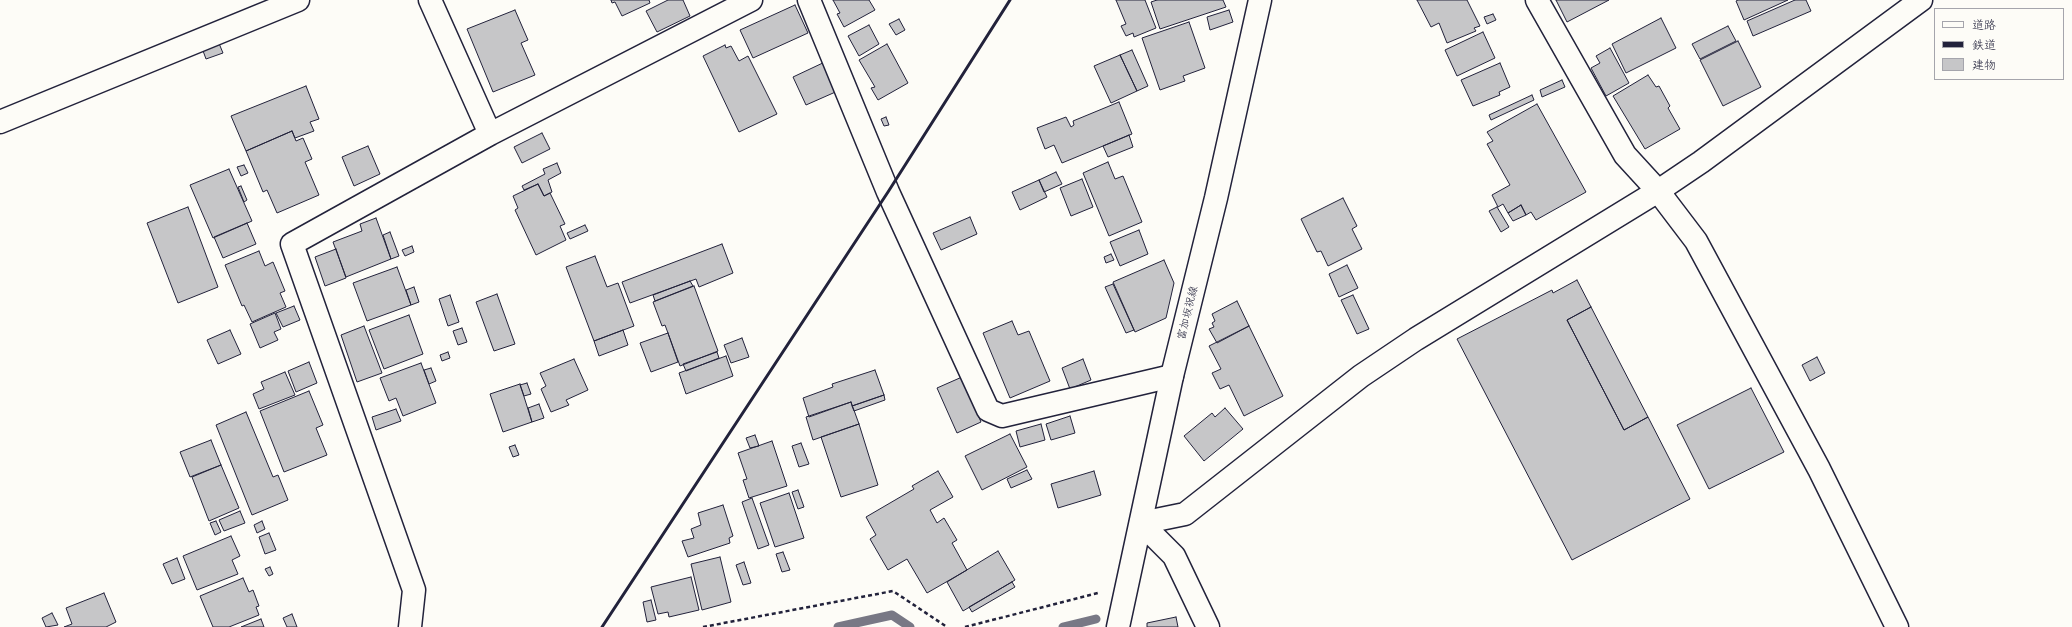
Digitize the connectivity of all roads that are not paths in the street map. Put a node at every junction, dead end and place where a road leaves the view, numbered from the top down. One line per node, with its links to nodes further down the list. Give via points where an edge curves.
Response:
1 (298, 0): 8 (street)
2 (430, 0): 9 (street)
3 (751, 0): 9 (street)
4 (808, 0): 11 (street, via 888,192 988,410 1002,416)
5 (1260, 0): 11 (street, 富加坂祝線, via 1216,198)
6 (1537, 0): 10 (street, via 1625,155)
7 (1921, 0): 10 (street)
8 (0, 122)
9 (490, 134): 13 (street, via 292,244 414,590)
10 (1658, 191): 12 (street, via 1416,339 1361,376 1185,514); 16 (street, via 1696,241 1819,469)
11 (1172, 376): 12 (street, 富加坂祝線)
12 (1141, 523): 14 (street, 富加坂祝線); 15 (street, via 1174,556)
13 (410, 627)
14 (1118, 627)
15 (1208, 627)
16 (1897, 627)

